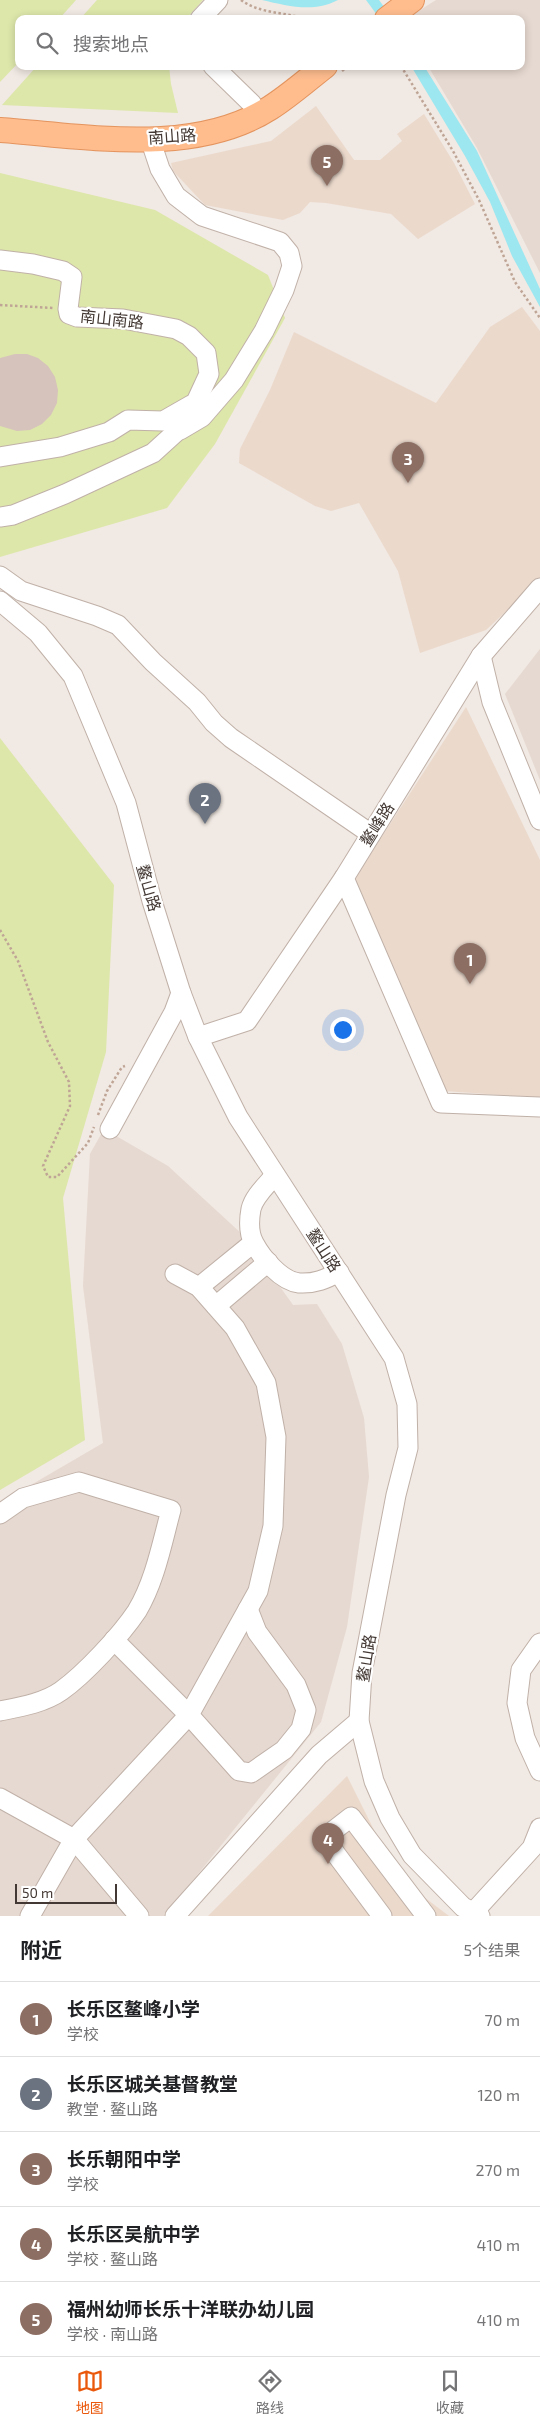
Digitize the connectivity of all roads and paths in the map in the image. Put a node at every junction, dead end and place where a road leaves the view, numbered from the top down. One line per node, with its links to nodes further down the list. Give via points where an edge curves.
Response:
1 (218, 0): 4 (street)
2 (241, 0): 5 (path)
3 (396, 6): 6 (main road)
4 (204, 15)
5 (282, 15)
6 (377, 15)
7 (216, 70): 11 (street)
8 (299, 70): 11 (main road, 南山路)
9 (320, 70): 14 (main road, 南山路, via 270,109 232,126 191,138)
10 (403, 70): 18 (path, via 479,200 515,282)
11 (252, 104): 12 (main road, 南山路, via 190,126 150,128)
12 (0, 119)
13 (0, 130): 14 (main road, 南山路)
14 (150, 139): 20 (street, via 160,169 176,196 202,216 280,242 289,253 292,266 264,331 234,380 202,417)
15 (0, 260): 17 (street, 南山南路, via 63,271 72,277)
16 (0, 305): 17 (path)
17 (68, 309): 19 (street, 南山南路, via 69,314 77,317 149,323 176,329 189,336 206,353 209,374)
18 (540, 318)
19 (196, 402): 20 (street, 南山南路); 21 (street, via 163,421 128,420 109,432 60,447)
20 (175, 433): 22 (street, 南山南路, via 153,453 66,494)
21 (0, 457)
22 (0, 517)
23 (0, 576): 28 (street, via 21,591 118,625 232,738)
24 (540, 588): 26 (street, 鳌峰路)
25 (0, 601): 31 (street, 鳌山路, via 38,633 73,676 126,803)
26 (481, 656): 27 (street, via 492,702); 28 (street, 鳌峰路)
27 (540, 820)
28 (371, 834): 29 (street, 鳌峰路)
29 (344, 878): 32 (street, 鳌峰路, via 247,1021); 34 (street, via 441,1103)
30 (0, 930): 35 (path, via 18,961 48,1042 69,1082 70,1106 43,1166 48,1177 57,1177)
31 (181, 993): 32 (street, 鳌山路); 33 (street)
32 (198, 1037): 36 (street, 鳌山路, via 238,1117)
33 (146, 1062): 35 (street); 35 (path, via 122,1067 107,1091)
34 (540, 1107)
35 (101, 1124)
36 (275, 1175): 37 (street, via 251,1208); 39 (street, 鳌山路)
37 (253, 1243): 38 (street); 41 (street)
38 (268, 1262): 39 (street, via 282,1276 297,1283 320,1282); 42 (street)
39 (339, 1272): 49 (street, 鳌山路, via 394,1358 407,1404 408,1448 362,1673)
40 (175, 1274): 41 (street)
41 (199, 1287): 42 (street)
42 (216, 1306): 44 (street, via 235,1328 266,1384 276,1437 274,1526 258,1590)
43 (0, 1514): 45 (street, via 23,1498 79,1482 171,1510 153,1574 137,1610)
44 (248, 1610): 48 (street); 48 (street, via 257,1632 296,1685 306,1710 301,1729 284,1750 251,1773 239,1770)
45 (114, 1640): 47 (street, via 61,1691 26,1706); 48 (street)
46 (540, 1643): 50 (street, via 521,1670 517,1703 525,1738)
47 (0, 1711)
48 (189, 1715): 53 (street)
49 (359, 1721): 54 (street, 鳌山路, via 374,1781 390,1818 412,1855); 57 (street, via 319,1755)
50 (540, 1771)
51 (0, 1798): 53 (street)
52 (540, 1828): 54 (street, via 532,1848)
53 (74, 1839): 55 (street); 56 (street)
54 (474, 1915)
55 (30, 1916)
56 (139, 1916)
57 (175, 1916)
58 (382, 1916): 59 (street, via 324,1838 351,1817)
59 (426, 1916)

